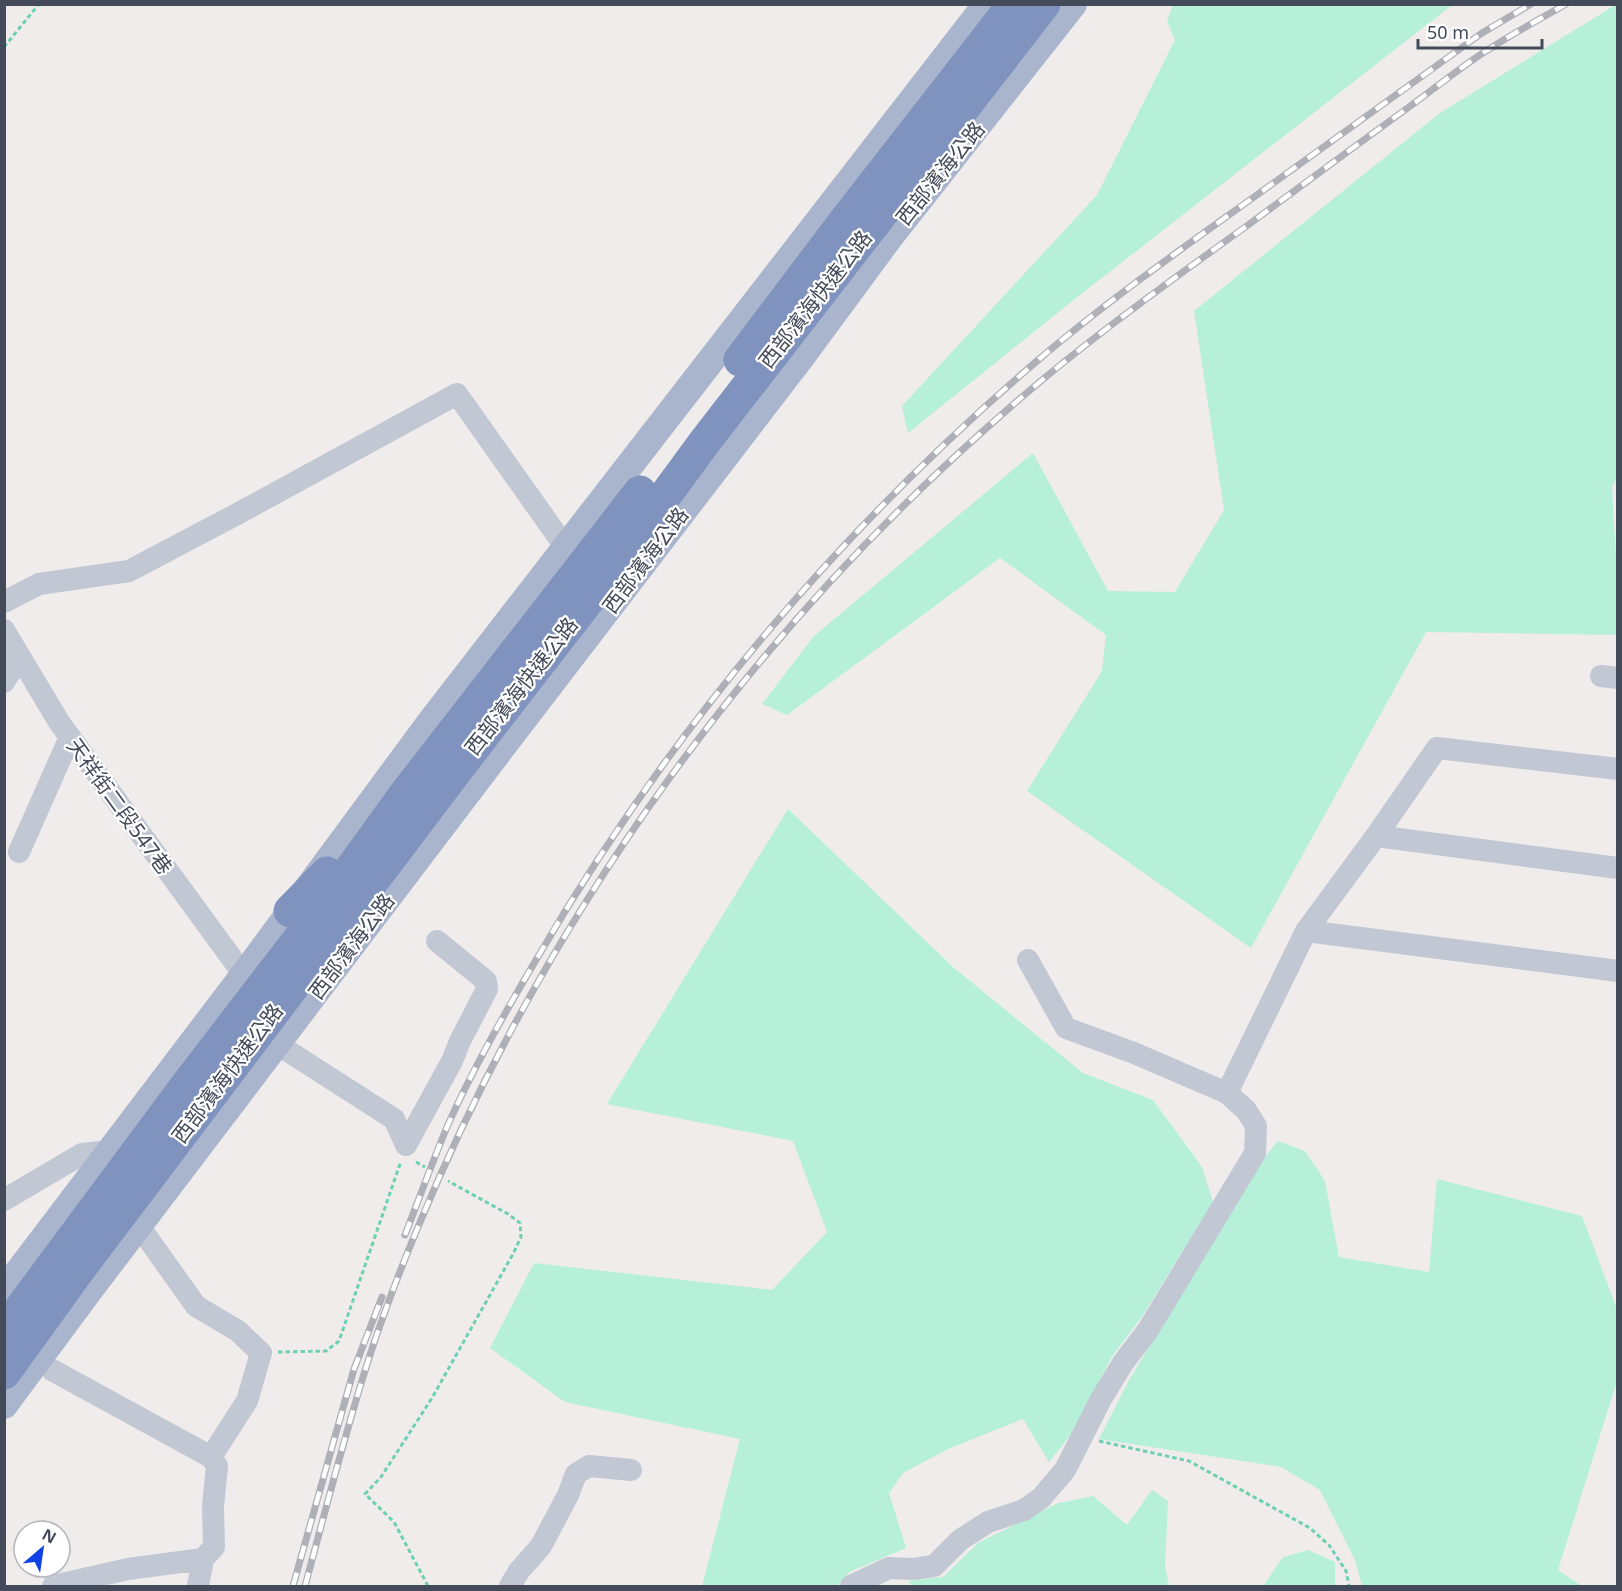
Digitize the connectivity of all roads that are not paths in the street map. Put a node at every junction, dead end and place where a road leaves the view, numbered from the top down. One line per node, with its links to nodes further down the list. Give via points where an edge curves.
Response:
1 (987, 4): 7 (main road)
2 (1014, 4): 14 (highway, 西部濱海快速公路)
3 (1044, 4): 6 (highway, 西部濱海快速公路)
4 (1073, 4): 5 (main road, 西部濱海公路)
5 (891, 235): 6 (highway); 24 (main road, 西部濱海公路)
6 (706, 440): 32 (highway, 西部濱海快速公路)
7 (566, 548): 8 (street, via 457,394 129,571 39,584); 18 (main road)
8 (4, 602)
9 (4, 630): 10 (street, 天祥街二段547巷)
10 (20, 656): 11 (street); 12 (street, 天祥街二段547巷)
11 (4, 682)
12 (70, 737): 16 (street); 23 (street, 天祥街二段547巷)
13 (1617, 769): 15 (street, via 1437,748)
14 (406, 793): 18 (highway); 30 (highway, 西部濱海快速公路)
15 (1376, 836): 17 (street); 19 (street)
16 (19, 852)
17 (1617, 868)
18 (290, 911): 23 (main road)
19 (1306, 931): 22 (street); 25 (street)
20 (437, 941): 24 (street, via 486,981 487,989 406,1145 394,1119)
21 (1028, 960): 25 (street, via 1066,1028)
22 (1617, 971)
23 (244, 975): 26 (main road)
24 (277, 1044): 28 (main road, 西部濱海公路)
25 (1227, 1093): 40 (street, via 1256,1126 1255,1153 1148,1330 1101,1399 1065,1470 1041,1498 1024,1510 988,1522 960,1540 934,1566 889,1568)
26 (110, 1151): 27 (street, via 82,1154); 29 (main road)
27 (8, 1190)
28 (139, 1226): 33 (main road, 西部濱海公路); 34 (street, via 196,1306 238,1331 261,1353 247,1401)
29 (4, 1291)
30 (4, 1330)
31 (52, 1370): 34 (street)
32 (4, 1373)
33 (4, 1405)
34 (211, 1457): 36 (street, via 217,1466 214,1547)
35 (631, 1470): 39 (street, via 589,1466 576,1474 541,1546)
36 (203, 1559): 37 (street, via 128,1569); 38 (street)
37 (53, 1587)
38 (198, 1587)
39 (510, 1587)
40 (851, 1587)

